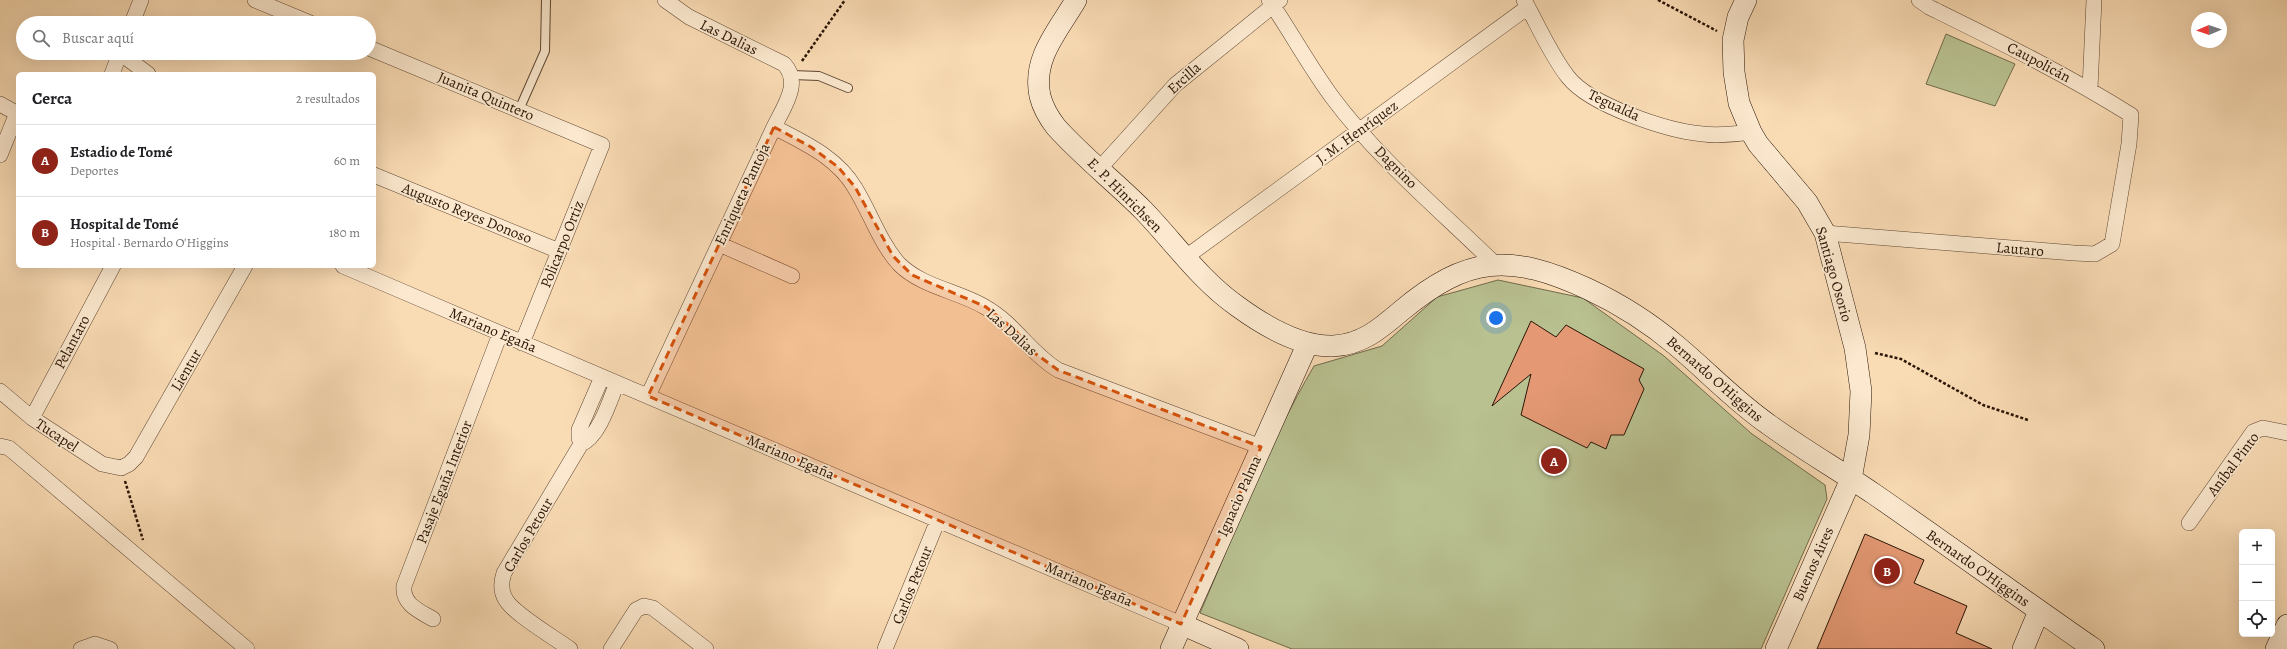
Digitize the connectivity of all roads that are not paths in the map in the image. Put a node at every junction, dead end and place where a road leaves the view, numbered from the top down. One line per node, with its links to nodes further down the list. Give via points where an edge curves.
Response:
1 (141, 0): 11 (street)
2 (255, 0): 12 (street)
3 (546, 0): 22 (lane, via 545,51)
4 (665, 0): 18 (street, Las Dalias, via 689,17 784,64)
5 (1076, 0): 31 (street, E. P. Hinrichsen, via 1042,57 1039,68 1039,92 1042,104 1054,124)
6 (1746, 0): 27 (street, Santiago Osorio, via 1738,17 1733,40 1736,88)
7 (1919, 0): 20 (street, Caupolicán)
8 (2094, 0): 20 (street)
9 (1274, 2): 26 (street, Dagnino, via 1320,80); 31 (street, Ercilla, via 1174,85)
10 (1526, 4): 26 (street, J. M. Henríquez); 27 (street, Tegualda, via 1568,77 1593,97 1642,118 1679,130 1716,135)
11 (135, 16)
12 (293, 16)
13 (376, 51): 22 (street, Juanita Quintero)
14 (117, 60): 16 (street)
15 (129, 60): 17 (street)
16 (113, 72)
17 (145, 72)
18 (792, 75): 19 (lane, via 819,76); 25 (street, Enriqueta Pantoja, via 791,90)
19 (848, 88)
20 (2090, 89): 28 (street, Caupolicán, via 2131,115)
21 (0, 104): 23 (street)
22 (519, 110): 29 (street, Juanita Quintero)
23 (16, 113)
24 (16, 116): 30 (street)
25 (774, 127): 34 (street, Enriqueta Pantoja); 53 (street, Las Dalias, via 816,150 838,166 855,187 893,256 912,275 986,307 1015,330 1036,354 1058,370)
26 (1360, 130): 36 (street, J. M. Henríquez); 37 (street, Dagnino)
27 (1751, 132): 33 (street, Santiago Osorio, via 1767,156 1810,206)
28 (2129, 144): 33 (street, Lautaro, via 2112,244 2095,254)
29 (602, 145): 35 (street, Policarpo Ortiz)
30 (0, 155)
31 (1100, 168): 36 (street, E. P. Hinrichsen)
32 (376, 176): 35 (street, Augusto Reyes Donoso)
33 (1825, 233): 55 (street, Santiago Osorio, via 1855,348 1861,391 1857,450)
34 (719, 244): 41 (street); 48 (street, Enriqueta Pantoja)
35 (559, 251): 43 (street, Policarpo Ortiz)
36 (1186, 257): 44 (street, E. P. Hinrichsen, via 1200,274 1233,303 1262,322)
37 (1495, 264): 44 (street, Bernardo O'Higgins, via 1470,269 1447,279 1365,338 1344,345); 55 (street, Bernardo O'Higgins, via 1545,271 1594,291 1636,314 1680,348 1748,410)
38 (112, 268): 49 (street, Pelantaro)
39 (244, 268): 54 (street, Lientur, via 136,457)
40 (348, 268): 42 (street, Mariano Egaña)
41 (792, 276)
42 (500, 334): 43 (street, Mariano Egaña); 59 (street, Pasaje Egaña Interior, via 404,586 403,594 407,601)
43 (522, 343): 45 (street, Mariano Egaña)
44 (1308, 343): 53 (street, Ignacio Palma)
45 (602, 377): 46 (street, Mariano Egaña); 51 (street, via 579,430)
46 (617, 383): 48 (street, Mariano Egaña); 51 (street, Carlos Petour, via 593,436)
47 (0, 391): 49 (street, Tucapel)
48 (648, 396): 56 (street, Mariano Egaña)
49 (32, 418): 54 (street, Tucapel, via 102,464)
50 (2287, 433): 57 (street, Aníbal Pinto, via 2263,428 2254,432)
51 (581, 444): 65 (street, Carlos Petour, via 504,573 502,582 503,594 510,606)
52 (4, 447): 64 (street)
53 (1261, 447): 60 (street, Ignacio Palma)
54 (121, 468)
55 (1851, 479): 58 (street, Bernardo O'Higgins); 71 (street, Buenos Aires)
56 (938, 520): 60 (street, Mariano Egaña); 68 (street, Carlos Petour)
57 (2189, 523)
58 (2039, 611): 72 (street); 73 (street, Bernardo O'Higgins)
59 (433, 619)
60 (1181, 624): 69 (street, Ignacio Palma); 70 (street, Mariano Egaña)
61 (2287, 625): 74 (street)
62 (81, 649): 63 (street, via 95,644)
63 (110, 649)
64 (247, 649)
65 (570, 649)
66 (611, 649): 67 (street, via 636,610 644,606 653,608)
67 (706, 649)
68 (885, 649)
69 (1171, 649)
70 (1238, 649)
71 (1776, 649)
72 (2023, 649)
73 (2094, 649)
74 (2276, 649)

